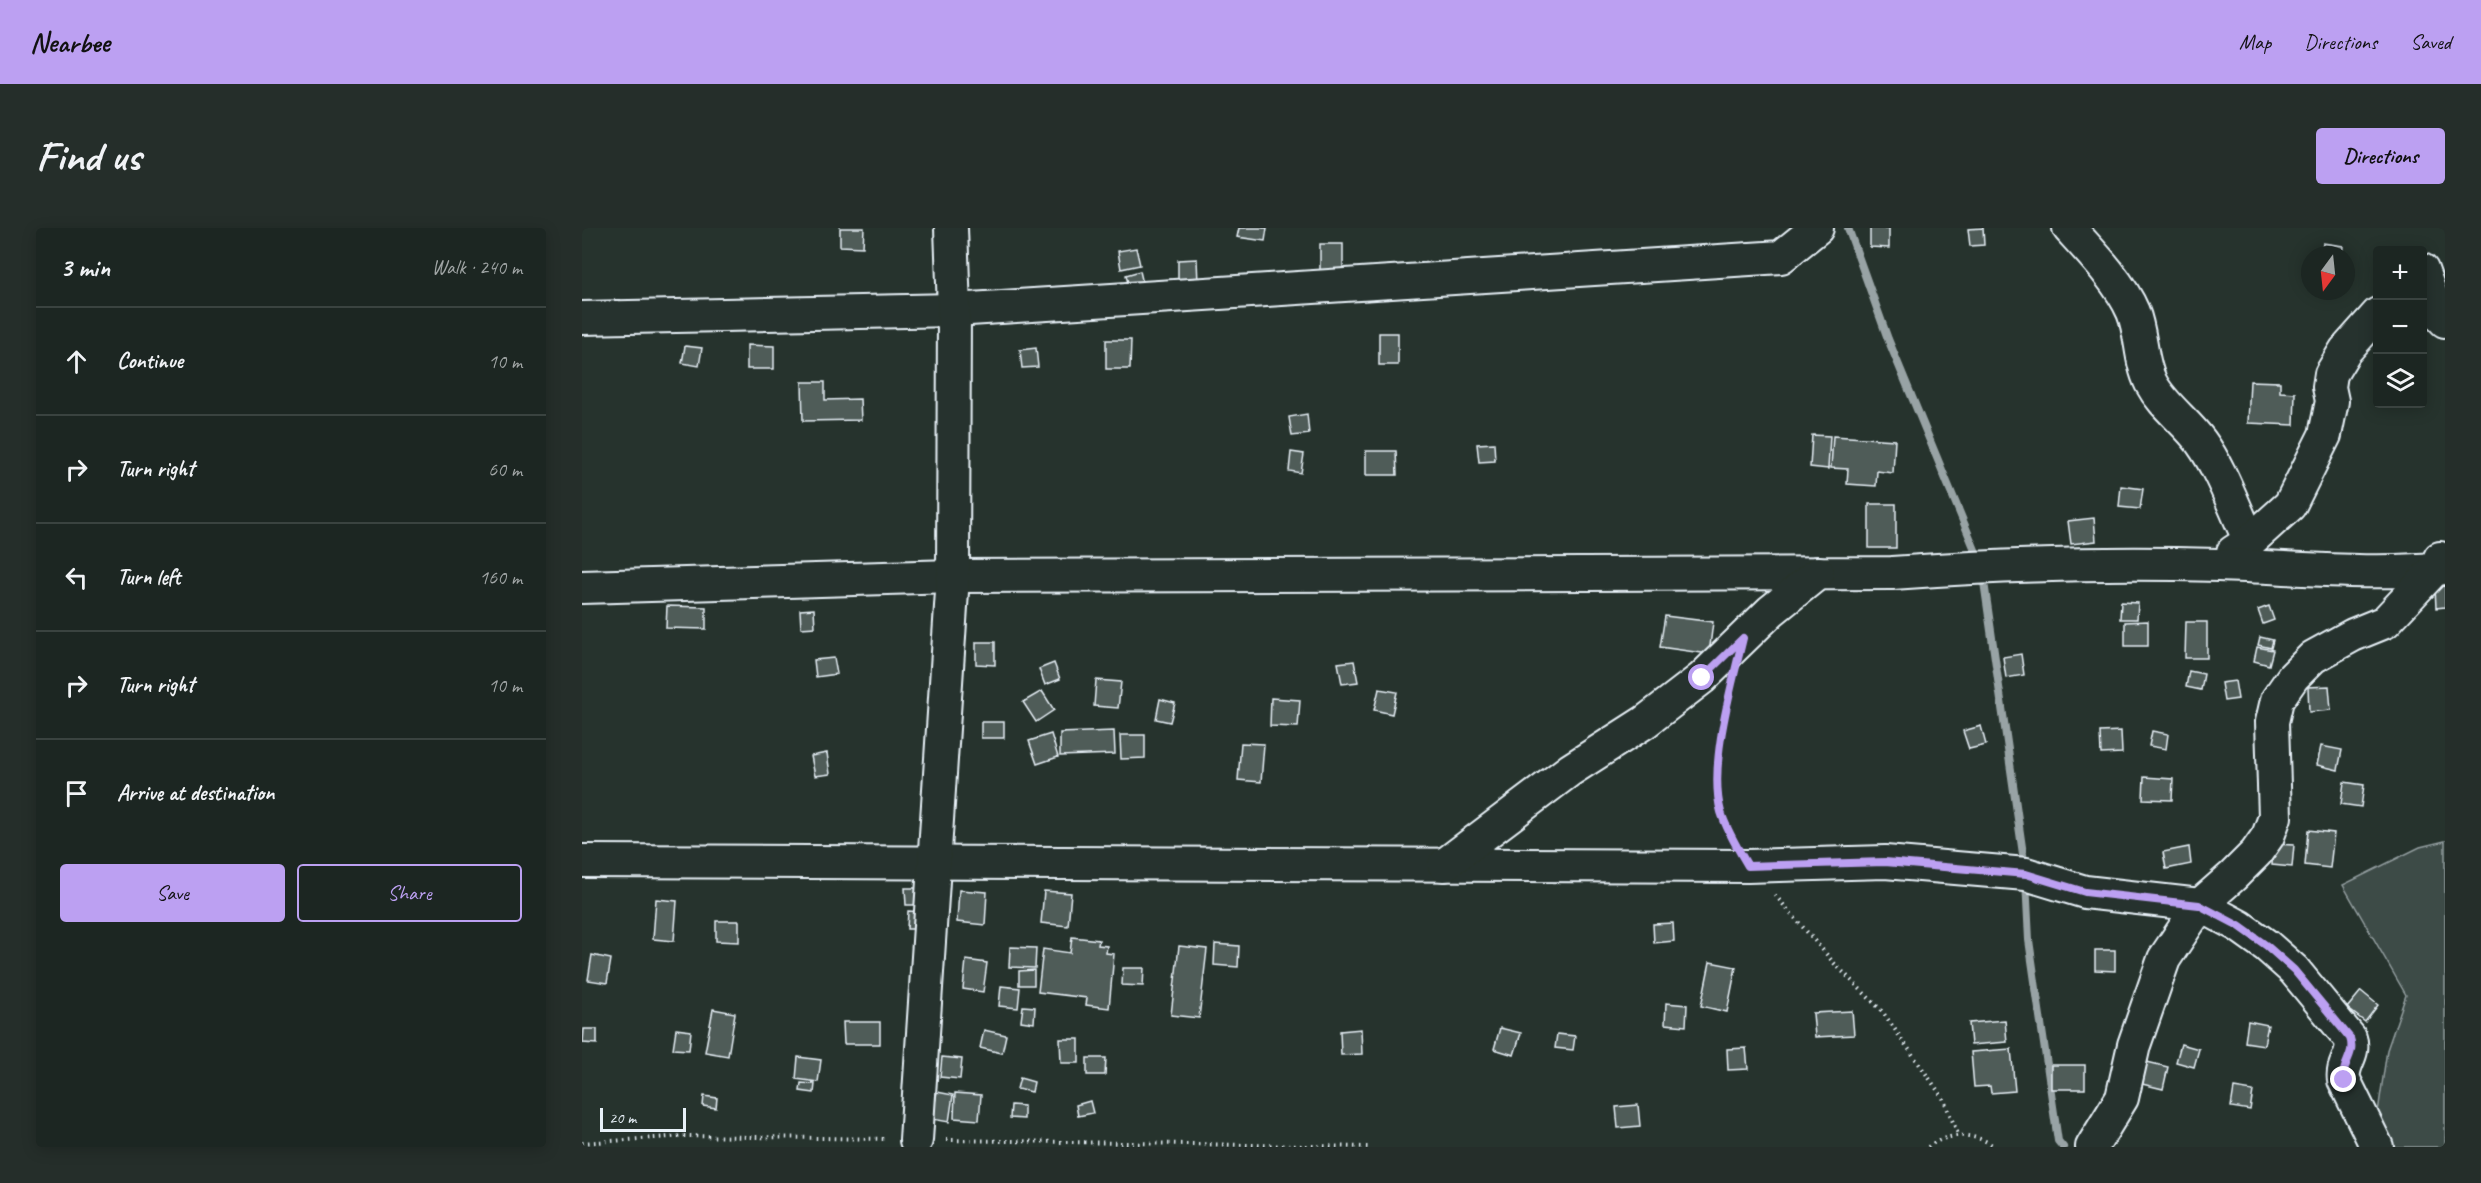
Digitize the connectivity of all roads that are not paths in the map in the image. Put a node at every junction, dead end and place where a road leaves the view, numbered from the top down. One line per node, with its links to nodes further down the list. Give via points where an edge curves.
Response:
1 (951, 228): 7 (street)
2 (1817, 228): 7 (street, via 1781,257)
3 (2069, 228): 11 (street, via 2132,310 2151,383 2201,442)
4 (2445, 259): 5 (street)
5 (2427, 263)
6 (2427, 284): 10 (street)
7 (954, 310): 8 (street); 15 (street)
8 (582, 318)
9 (2373, 320): 11 (street, via 2331,374 2332,401 2325,435 2307,475 2290,505)
10 (2445, 321)
11 (2250, 540): 13 (street)
12 (2442, 561): 13 (street, via 2344,572); 20 (street, via 2385,622 2313,657 2293,677 2277,700 2272,722 2275,817 2268,836 2234,876)
13 (2215, 565): 14 (street, via 1982,566 1892,573)
14 (1818, 573): 15 (street); 19 (street, via 1702,678)
15 (953, 576): 16 (street); 18 (street)
16 (582, 586)
17 (582, 861): 18 (street)
18 (934, 862): 19 (street); 21 (street)
19 (1444, 865): 20 (street, via 1748,866 1885,862 2026,874 2085,892)
20 (2199, 905): 22 (street, via 2164,959 2134,1045 2122,1098); 23 (street, via 2267,946 2294,970 2350,1038 2353,1051 2342,1071 2344,1080)
21 (916, 1140)
22 (2092, 1147)
23 (2377, 1147)

